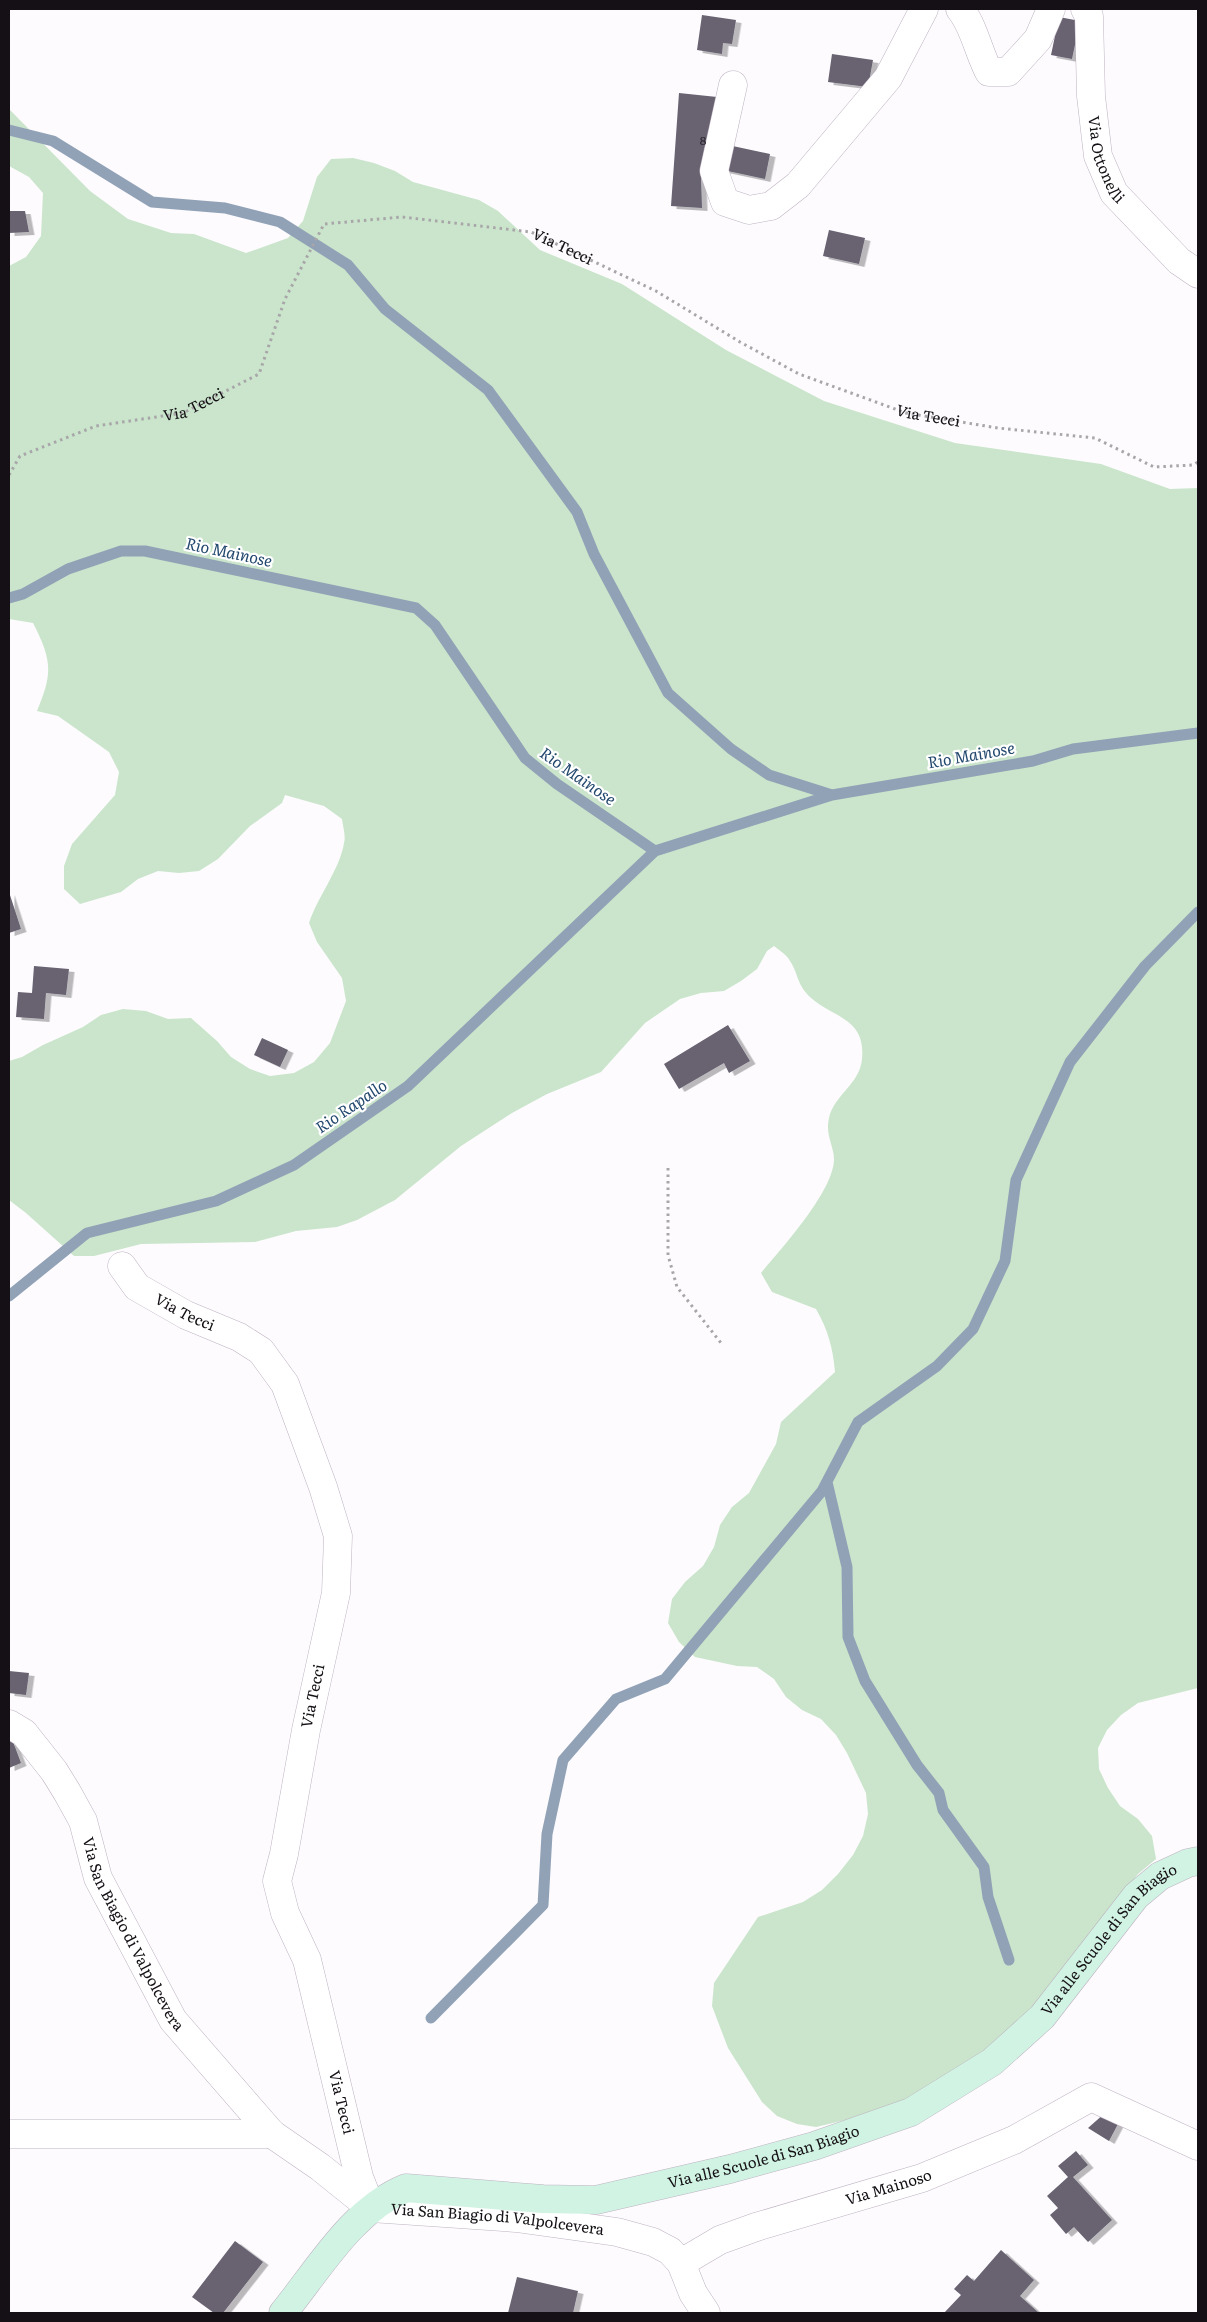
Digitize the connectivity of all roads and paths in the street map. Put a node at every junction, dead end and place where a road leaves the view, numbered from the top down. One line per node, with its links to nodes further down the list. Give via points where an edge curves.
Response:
1 (924, 9): 5 (street, via 888,78 798,184 771,206 749,210 725,202 716,178 714,171)
2 (960, 9): 3 (street, via 968,19 978,53 989,72 1008,72 1038,38)
3 (1051, 9)
4 (1085, 9): 6 (street, Via Ottonelli, via 1089,16 1091,96 1098,156 1114,193 1129,211 1179,261)
5 (732, 85)
6 (1198, 274)
7 (1198, 462): 8 (path, Via Tecci, via 1154,467 1095,438 998,428 906,413 799,374 656,291 530,232 402,217 324,224 285,299 259,374 183,413 96,426 20,456)
8 (9, 475)
9 (668, 1168): 11 (path, via 668,1255 677,1287)
10 (122, 1266): 17 (street, Via Tecci, via 137,1287 261,1351 286,1384 338,1536 336,1592 277,1881 285,1913 307,1960 359,2177)
11 (721, 1343)
12 (9, 1724): 15 (street, Via San Biagio di Valpolcevera, via 24,1733 67,1792 82,1821 98,1878 173,2020)
13 (1198, 1861): 17 (street, Via alle Scuole di San Biagio, via 1160,1876 1136,1896 1042,2017 992,2062 911,2112 814,2146 596,2200 406,2188 388,2195)
14 (9, 2134): 15 (street)
15 (272, 2134): 17 (street, Via San Biagio di Valpolcevera)
16 (1198, 2146): 18 (street, Via Mainoso, via 1091,2097 1006,2144 922,2178 720,2240)
17 (371, 2208): 18 (street, Via San Biagio di Valpolcevera, via 516,2218 617,2232 653,2242 670,2251); 19 (street, Via alle Scuole di San Biagio, via 339,2241)
18 (681, 2263): 20 (street, Via San Biagio di Valpolcevera, via 693,2294)
19 (283, 2313)
20 (706, 2313)

